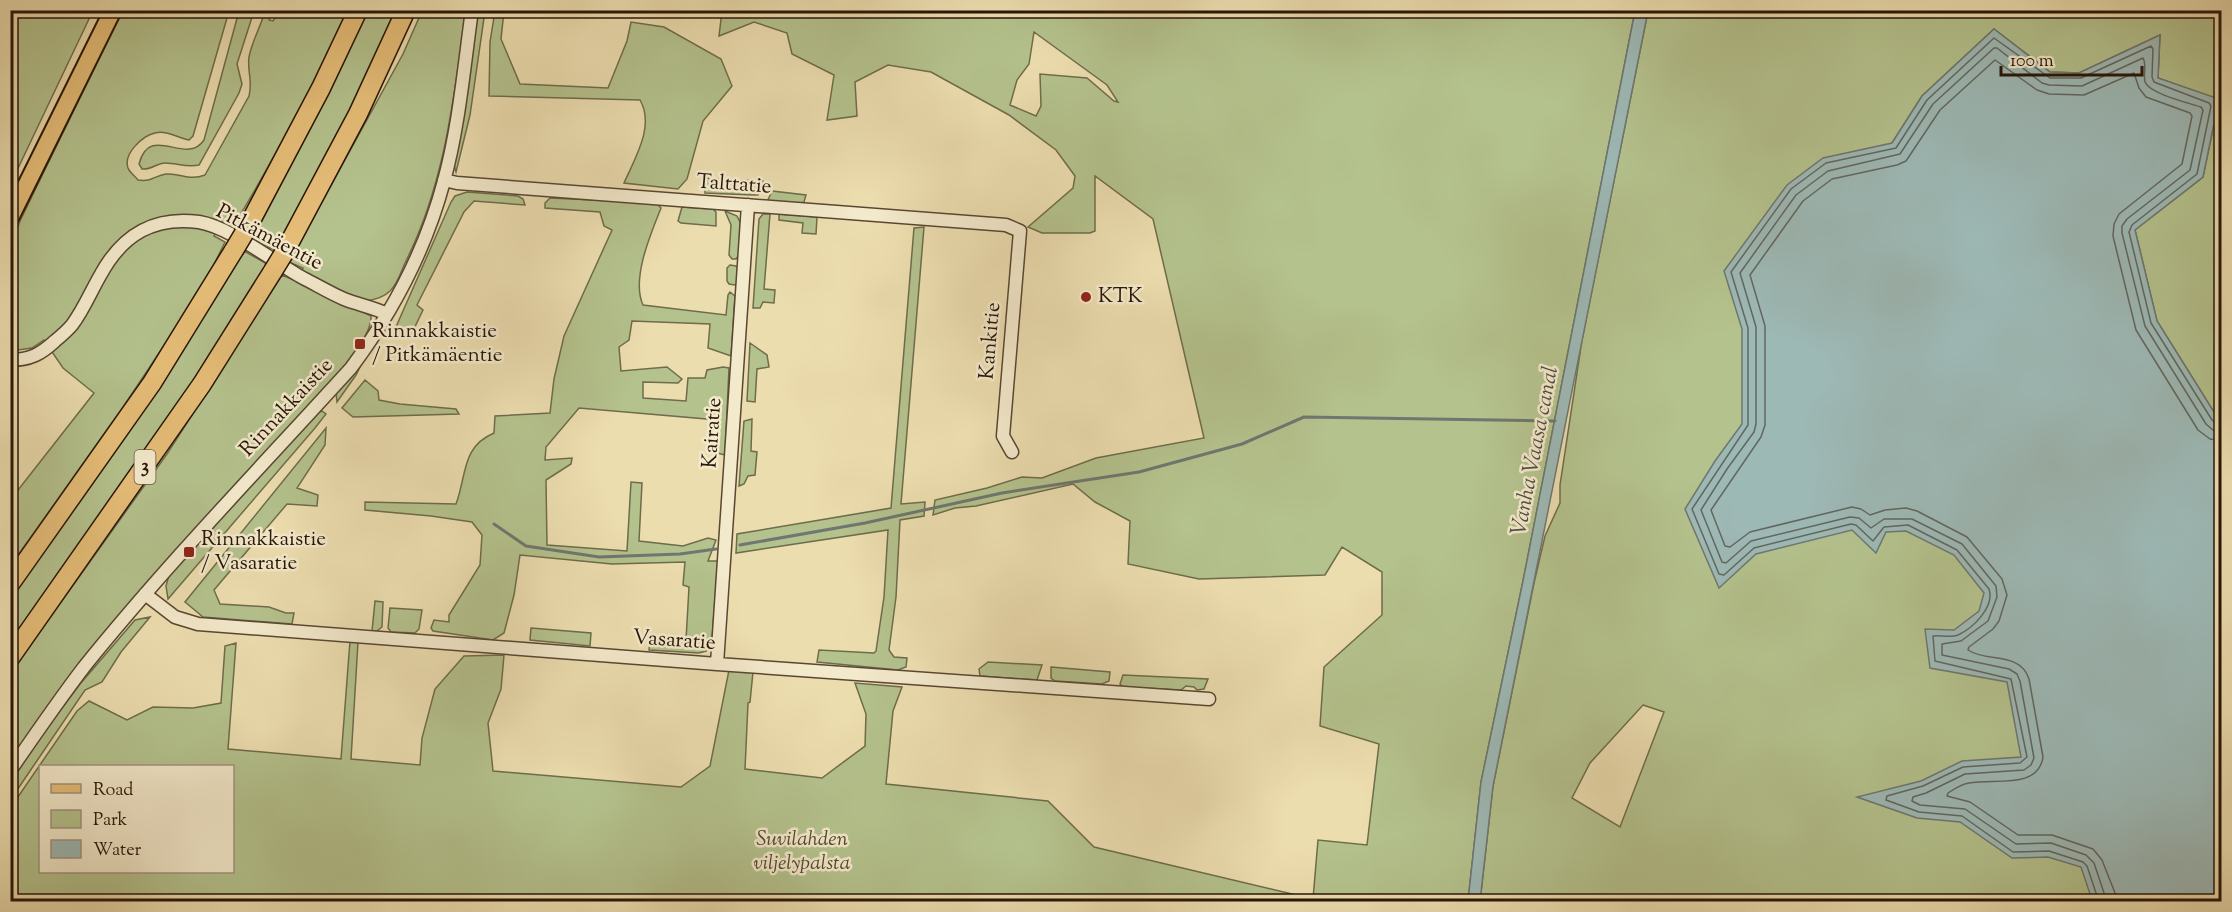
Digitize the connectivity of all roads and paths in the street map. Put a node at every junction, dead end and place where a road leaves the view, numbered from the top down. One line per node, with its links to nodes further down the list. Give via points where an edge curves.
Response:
1 (113, 10): 7 (main road)
2 (358, 10): 12 (highway, 3, bridge, via 246,231 152,383)
3 (406, 10): 14 (highway, 3, bridge, via 358,114 284,253 202,384)
4 (472, 10): 5 (street, Rinnakkaistie)
5 (444, 180): 6 (street, Talttatie); 9 (street, Rinnakkaistie, via 419,252)
6 (748, 205): 8 (street, Talttatie, via 1006,225); 15 (street, Kairatie)
7 (10, 218)
8 (1020, 231): 11 (street, Kankitie, via 1003,436)
9 (387, 314): 10 (street, Pitkämäentie, via 342,298 225,232 201,223 172,220 151,225 121,245 71,326 42,353); 13 (street, Rinnakkaistie, via 351,368)
10 (10, 360)
11 (1012, 452)
12 (10, 584)
13 (146, 594): 15 (street, Vasaratie, via 175,617 198,624); 17 (street, Rinnakkaistie, via 84,668)
14 (10, 658)
15 (717, 664): 16 (street, Vasaratie)
16 (1209, 699)
17 (10, 771)

